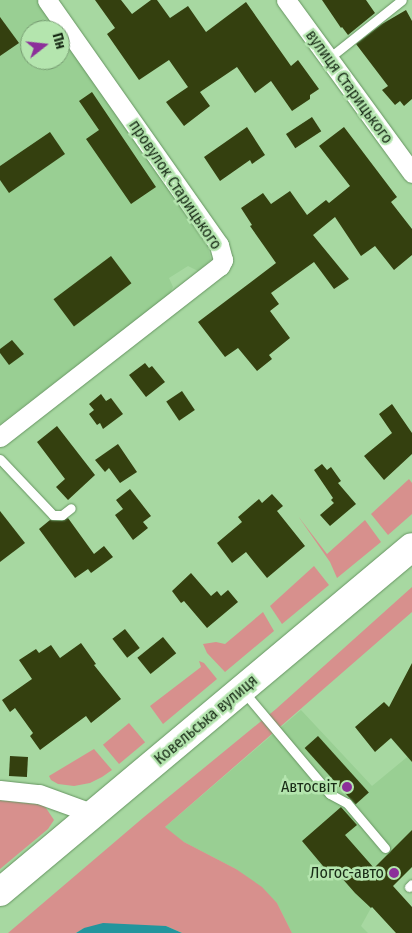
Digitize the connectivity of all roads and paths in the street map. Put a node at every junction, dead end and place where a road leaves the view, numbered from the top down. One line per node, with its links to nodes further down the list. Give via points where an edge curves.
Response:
1 (47, 0): 6 (street, провулок Старицького, via 219,245 223,260 220,266)
2 (286, 0): 4 (street, вулиця Старицького)
3 (402, 0): 4 (lane)
4 (328, 58): 5 (street, вулиця Старицького)
5 (412, 173)
6 (0, 437)
7 (0, 459): 8 (lane, via 53,515 62,516)
8 (71, 508)
9 (412, 547): 10 (main road, Ковельська вулиця)
10 (242, 690): 12 (main road, Ковельська вулиця); 13 (lane, via 330,794 347,803)
11 (0, 790): 12 (street, via 39,794)
12 (94, 814): 14 (main road, Ковельська вулиця)
13 (385, 848)
14 (0, 892)

